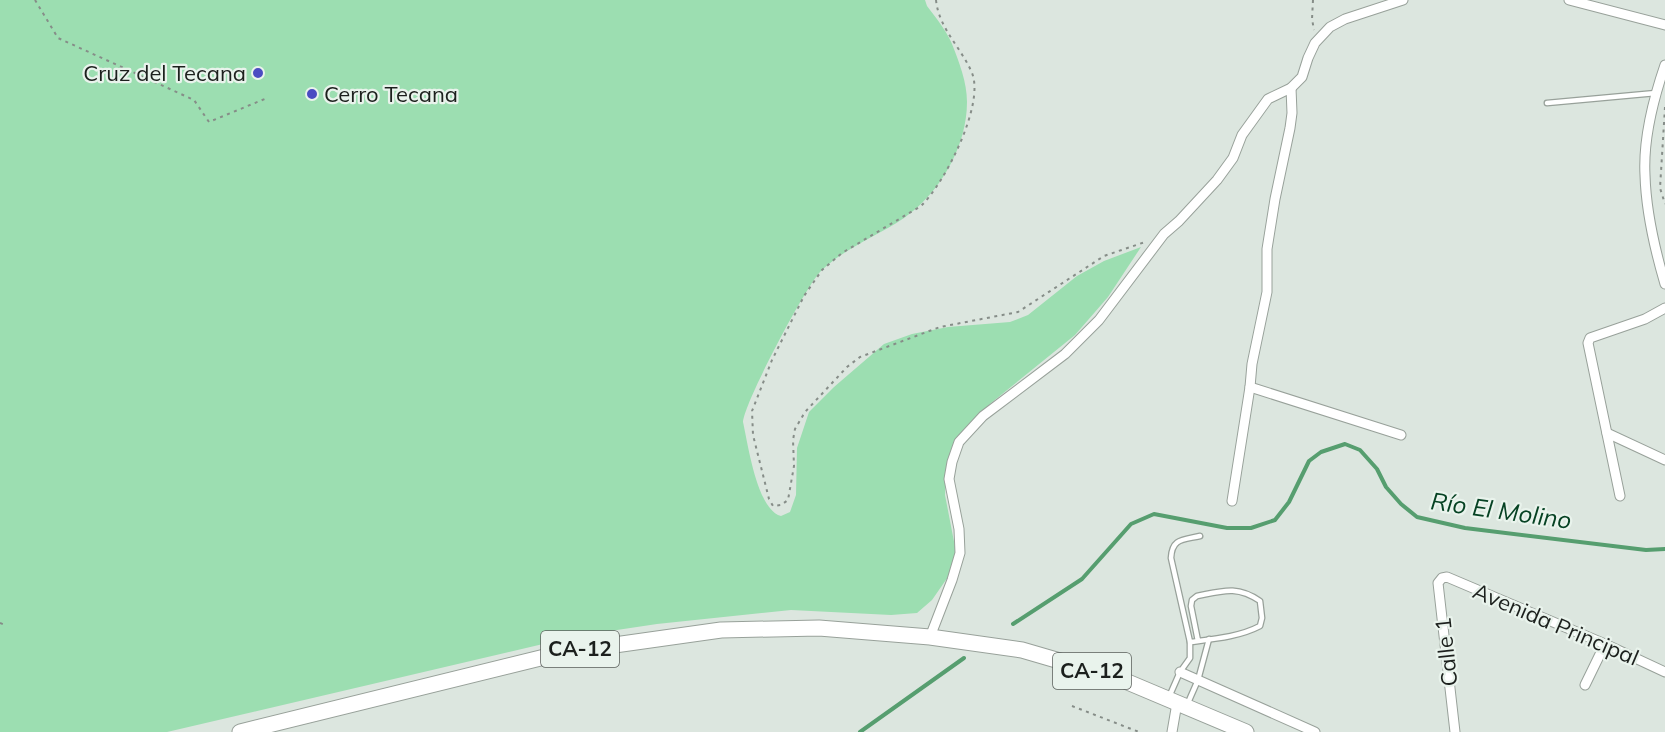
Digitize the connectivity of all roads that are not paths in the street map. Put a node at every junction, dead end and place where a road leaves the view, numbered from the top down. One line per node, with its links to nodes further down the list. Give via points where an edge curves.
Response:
1 (1403, 0): 5 (street, via 1330,27 1315,43 1302,77)
2 (1569, 0): 3 (street)
3 (1665, 25)
4 (1665, 65): 6 (street)
5 (1291, 88): 10 (street, via 1290,128 1267,249 1267,292); 18 (street, via 1268,99 1217,180 1162,237 1099,320 1065,354 983,416 959,442 949,479 960,553)
6 (1656, 93): 7 (lane); 8 (street, via 1646,144 1645,174 1648,208)
7 (1547, 103)
8 (1665, 284)
9 (1665, 308): 11 (street, via 1589,340)
10 (1250, 387): 12 (street); 15 (street)
11 (1607, 433): 13 (street); 14 (street)
12 (1401, 435)
13 (1665, 460)
14 (1620, 496)
15 (1232, 501)
16 (1200, 536): 21 (lane, via 1178,541 1171,558)
17 (1447, 577): 22 (street, Avenida Principal); 32 (street, Calle 1, via 1438,582)
18 (930, 637): 27 (main road, CA-12, via 1022,650 1118,678); 28 (main road, CA-12, via 819,628 721,630 657,638 565,652)
19 (1209, 639): 20 (lane); 20 (lane, via 1260,627 1260,601 1234,589 1197,596 1191,606); 25 (lane)
20 (1198, 641): 21 (lane)
21 (1190, 642): 23 (lane, via 1190,658)
22 (1605, 644): 24 (street, Avenida Principal); 26 (street)
23 (1180, 672): 25 (street); 27 (lane)
24 (1665, 672)
25 (1198, 680): 27 (lane); 31 (street)
26 (1585, 685)
27 (1177, 703): 29 (street); 30 (main road, CA-12)
28 (240, 732)
29 (1172, 732)
30 (1246, 732)
31 (1315, 732)
32 (1455, 732)

